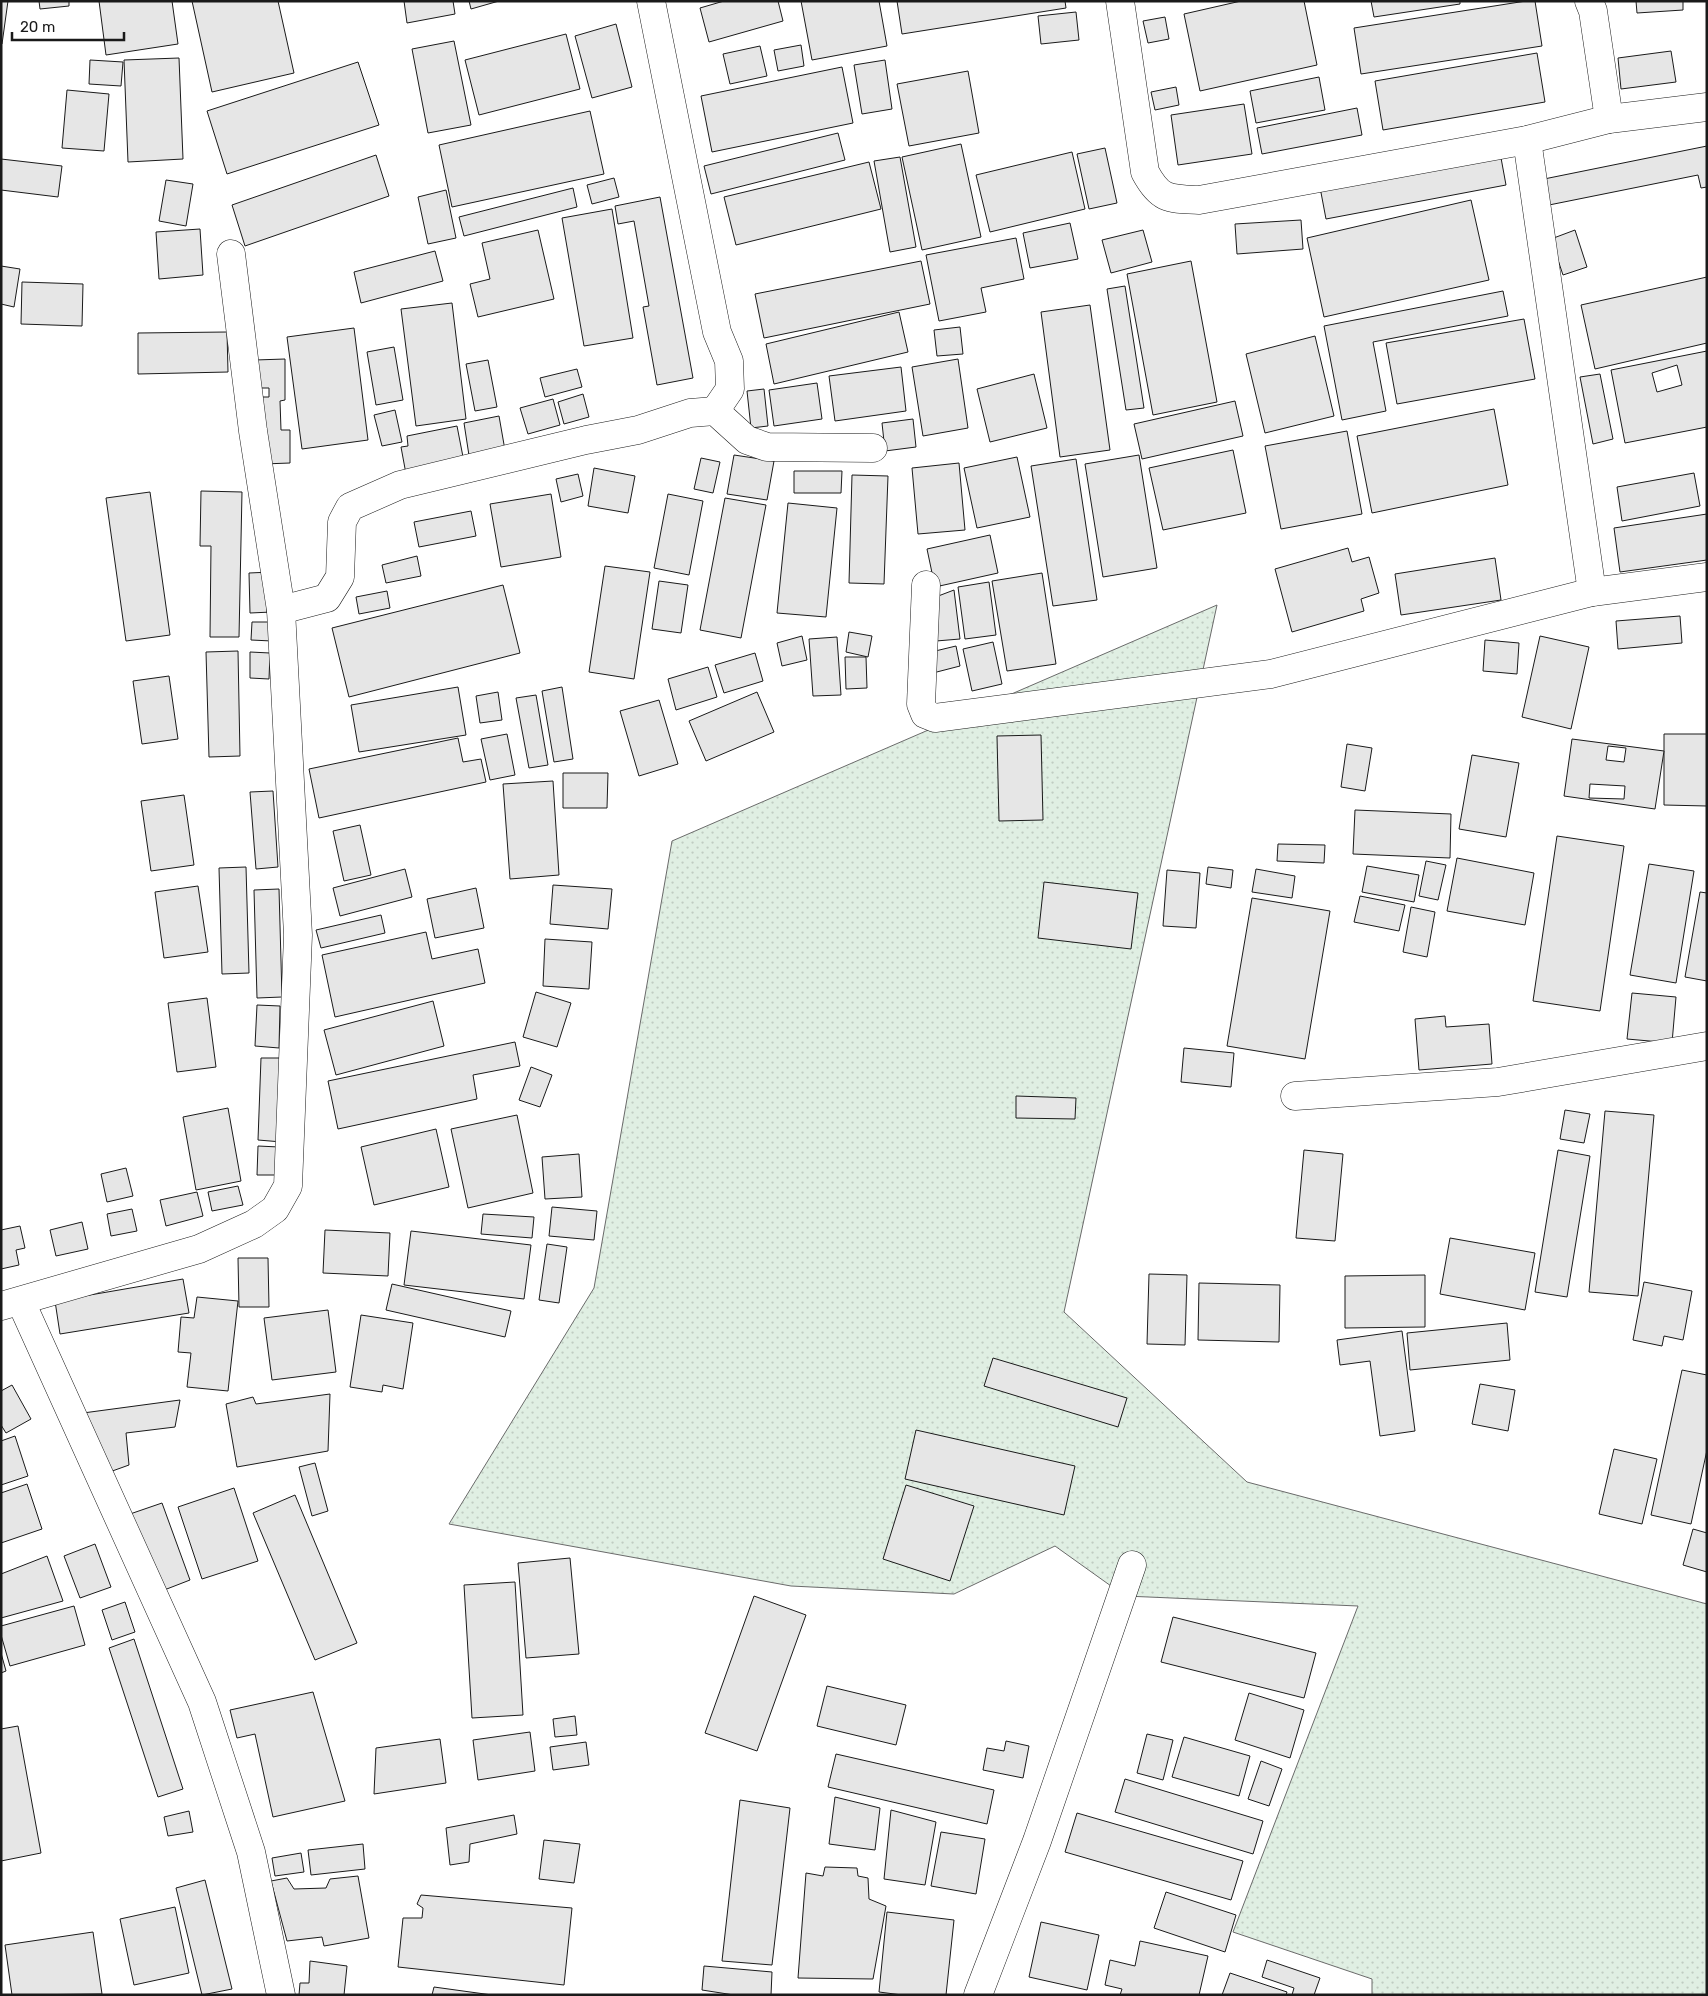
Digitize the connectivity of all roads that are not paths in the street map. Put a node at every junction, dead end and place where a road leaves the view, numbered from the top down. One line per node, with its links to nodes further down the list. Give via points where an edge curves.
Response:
1 (651, 1): 8 (street, via 717,332 729,361 730,390)
2 (1120, 1): 6 (street, via 1146,172 1154,188 1168,198 1199,200)
3 (1589, 1): 5 (street, via 1594,11)
4 (1707, 107): 5 (street)
5 (1609, 119): 6 (street)
6 (1527, 140): 12 (street)
7 (231, 254): 13 (street, via 253,431)
8 (715, 411): 9 (street, via 747,440 767,448); 13 (street, via 690,413 638,430 400,485 350,506 342,522 340,577 326,598)
9 (873, 448)
10 (1707, 578): 12 (street)
11 (926, 585): 12 (street, via 921,704 925,714 935,718 1272,674)
12 (1592, 592)
13 (281, 610): 16 (street, via 298,935 288,1186 275,1209 254,1224 199,1249)
14 (1707, 1046): 15 (street, via 1498,1082)
15 (1296, 1096)
16 (11, 1304): 18 (street, via 202,1702 251,1852)
17 (1132, 1565): 19 (street, via 1037,1841)
18 (281, 1995)
19 (978, 1995)

